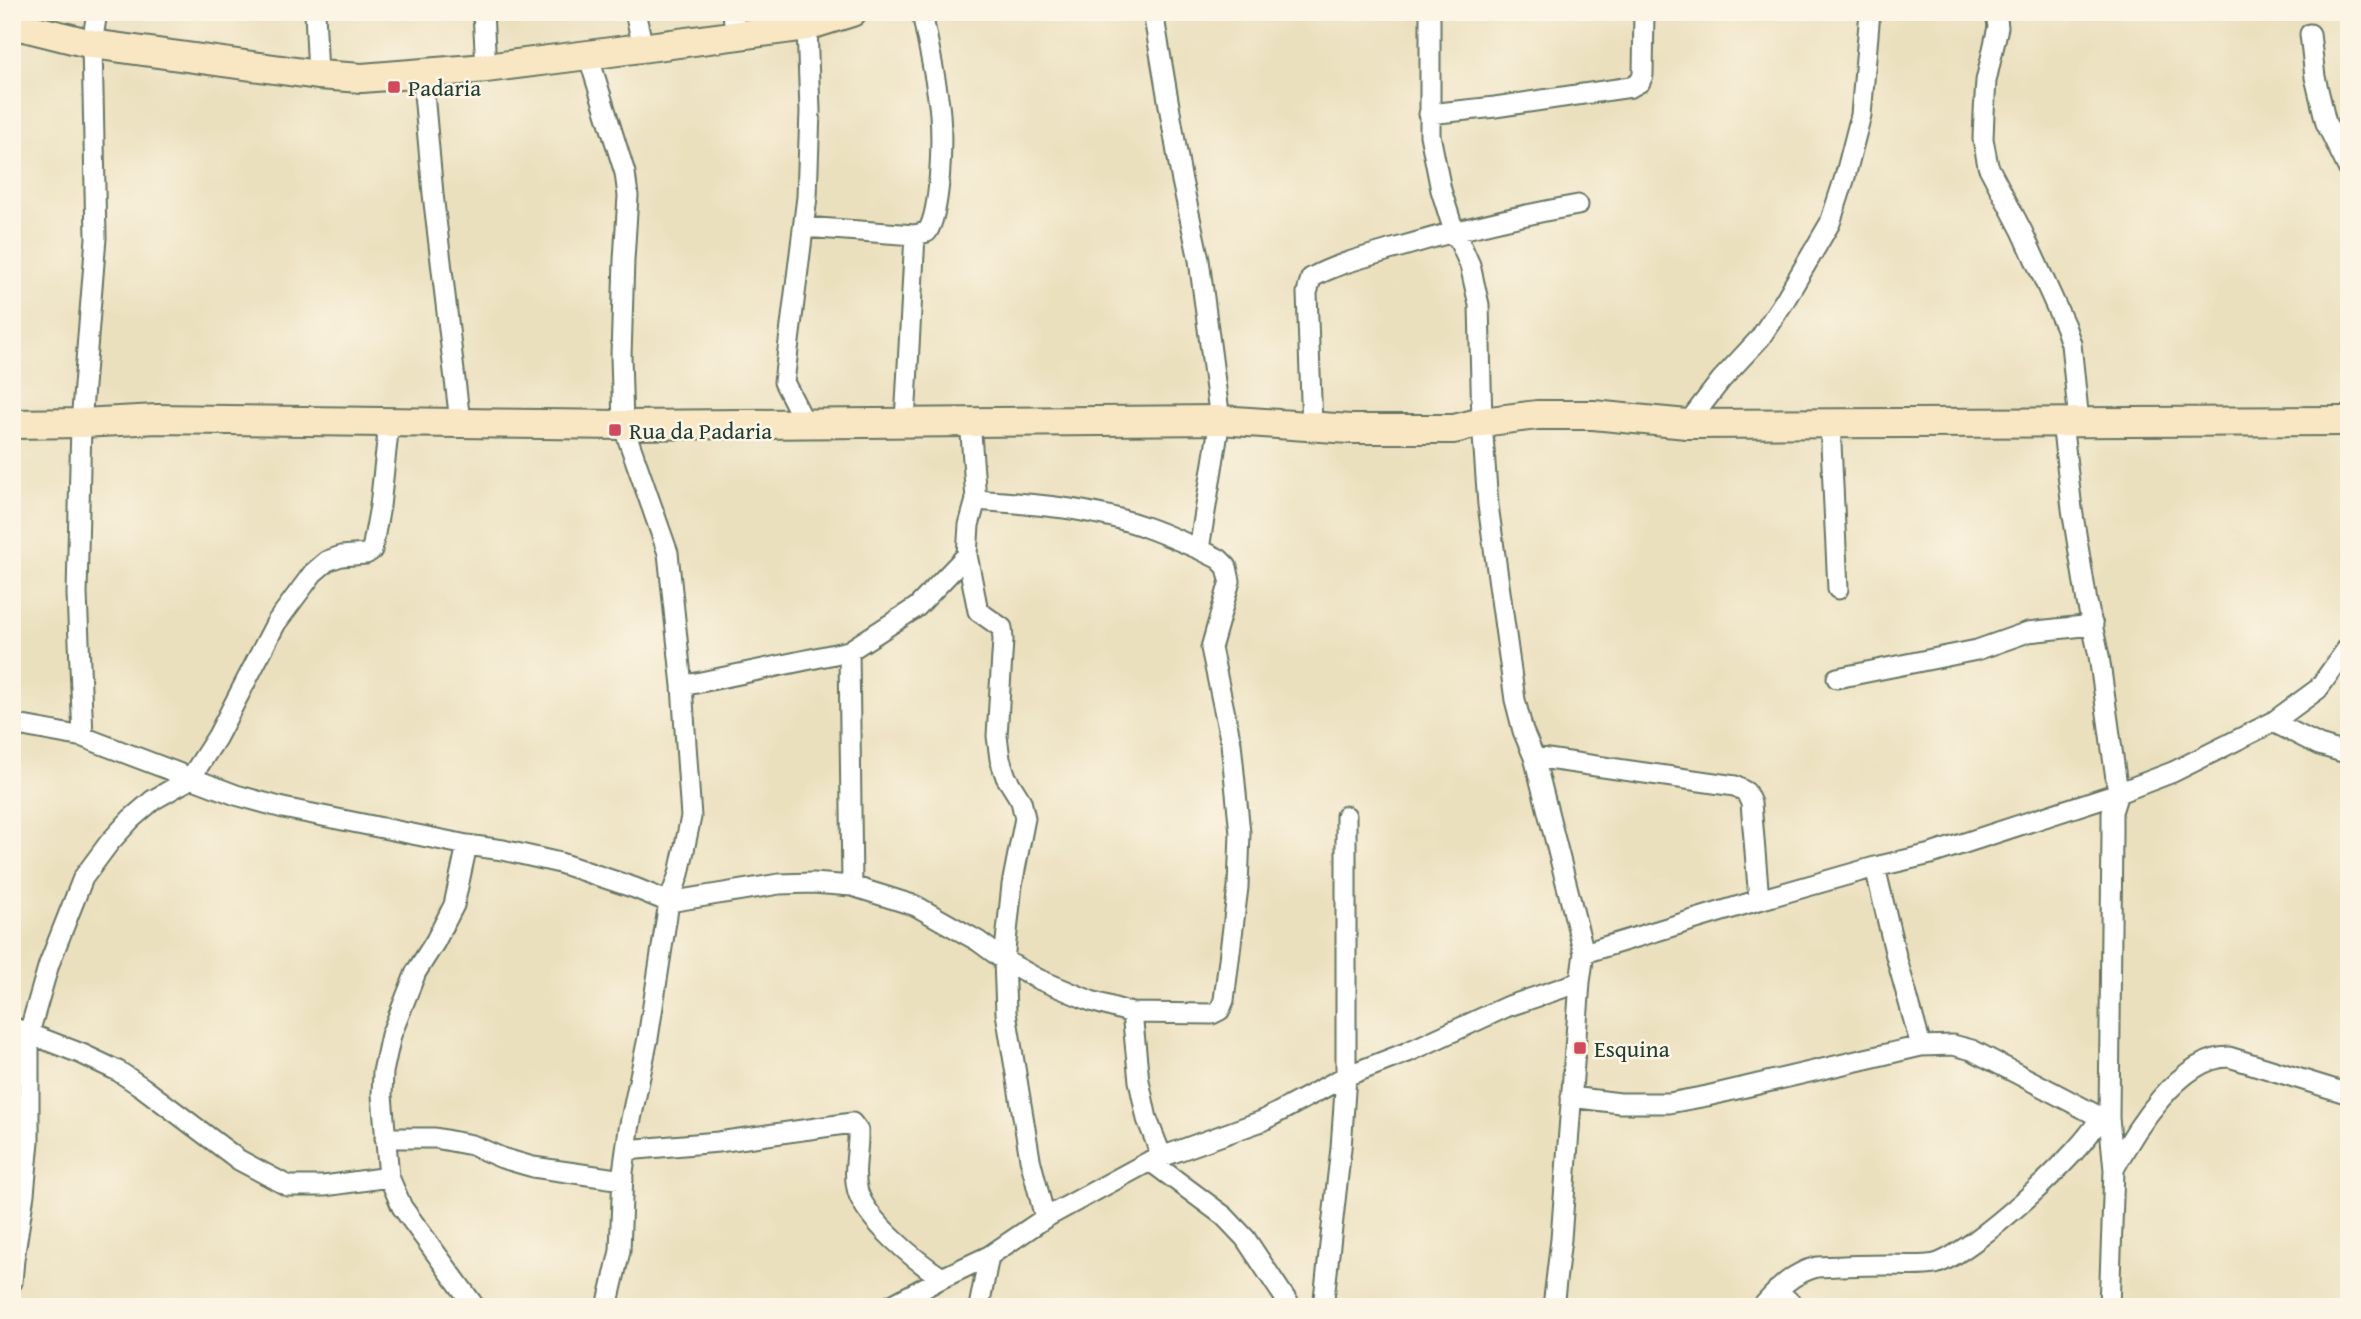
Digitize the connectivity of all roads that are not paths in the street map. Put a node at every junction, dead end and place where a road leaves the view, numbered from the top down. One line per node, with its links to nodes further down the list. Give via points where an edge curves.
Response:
1 (97, 12): 16 (street)
2 (315, 12): 21 (street)
3 (483, 12): 19 (street)
4 (635, 12): 17 (street)
5 (852, 12): 12 (street)
6 (922, 12): 27 (street, via 940,115 938,187 933,223 927,232)
7 (1153, 12): 28 (street, via 1199,260)
8 (1430, 12): 22 (street)
9 (1644, 12): 22 (street, via 1640,82 1578,95)
10 (1870, 12): 40 (street, via 1861,115 1830,223 1760,338)
11 (1997, 12): 34 (street, via 1983,139 1988,166 2071,344)
12 (808, 19): 14 (street); 25 (street, via 810,111)
13 (12, 24): 16 (street)
14 (734, 24): 17 (street)
15 (2310, 34): 23 (street, via 2326,123)
16 (92, 44): 21 (street); 35 (street, via 96,238)
17 (643, 47): 18 (street)
18 (588, 55): 19 (street); 41 (street, via 628,196 621,356)
19 (486, 68): 20 (street)
20 (422, 71): 21 (street, via 362,78); 31 (street)
21 (318, 75)
22 (1429, 114): 26 (street, via 1439,179)
23 (2349, 170)
24 (1578, 205): 26 (street)
25 (804, 227): 27 (street); 37 (street, via 784,382)
26 (1456, 231): 33 (street, via 1479,305); 42 (street, via 1352,261 1311,278 1307,293)
27 (915, 235): 32 (street)
28 (1220, 420): 29 (street); 42 (street); 44 (street)
29 (970, 421): 32 (street); 43 (street)
30 (2349, 421): 34 (street)
31 (460, 422): 36 (street); 41 (street)
32 (905, 422): 37 (street)
33 (1482, 422): 40 (street, via 1537,415 1593,415); 42 (street, via 1454,429); 56 (street, via 1493,545 1515,700)
34 (2071, 422): 38 (street); 47 (street, via 2072,509)
35 (81, 423): 36 (street, via 157,419); 39 (street); 54 (street, via 77,594)
36 (388, 423): 57 (street, via 372,550 327,561 313,573 276,623)
37 (804, 423): 41 (street)
38 (1830, 423): 40 (street); 46 (street)
39 (12, 424)
40 (1687, 424)
41 (623, 425): 51 (street, via 668,553)
42 (1312, 426)
43 (976, 500): 44 (street, via 1088,513 1147,527); 45 (street)
44 (1199, 549): 68 (street, via 1227,567 1230,581 1211,648 1231,743 1240,833 1224,1000 1212,1014)
45 (967, 555): 49 (street, via 916,607); 66 (street, via 978,611 1002,628 997,736 1006,777 1021,801 1025,818)
46 (1838, 589)
47 (2093, 625): 50 (street, via 2028,632 1966,653); 58 (street)
48 (2349, 646): 52 (street, via 2318,689)
49 (849, 651): 51 (street); 62 (street)
50 (1838, 678)
51 (682, 686): 64 (street, via 691,817)
52 (2273, 722): 55 (street); 58 (street, via 2173,772)
53 (12, 724): 54 (street)
54 (83, 737): 57 (street)
55 (2349, 754)
56 (1534, 757): 63 (street, via 1735,786 1746,792 1751,803); 65 (street)
57 (190, 779): 60 (street, via 283,808); 69 (street, via 131,819 83,878)
58 (2118, 793): 61 (street, via 1931,854); 74 (street, via 2112,812)
59 (1346, 816): 71 (street)
60 (467, 845): 64 (street, via 560,863); 75 (street, via 454,905 416,972 391,1035 383,1072)
61 (1875, 867): 63 (street); 70 (street)
62 (852, 886): 64 (street, via 779,884); 66 (street, via 916,906)
63 (1759, 900): 65 (street)
64 (669, 902): 76 (street)
65 (1584, 953): 67 (street)
66 (1004, 960): 68 (street, via 1091,1001); 82 (street, via 1012,1059)
67 (1580, 982): 71 (street, via 1506,1007); 73 (street)
68 (1132, 1013): 77 (street, via 1139,1081)
69 (21, 1030): 79 (street, via 118,1071 239,1160 288,1186); 81 (street, via 29,1141)
70 (1921, 1045): 73 (street, via 1669,1103); 74 (street, via 1972,1050)
71 (1346, 1076): 77 (street, via 1262,1121); 92 (street)
72 (2349, 1094): 78 (street, via 2218,1057 2183,1077 2165,1096 2131,1138)
73 (1571, 1097): 93 (street)
74 (2105, 1117): 78 (street); 86 (street, via 2049,1176 1982,1236 1946,1260 1920,1265 1817,1267 1790,1278)
75 (385, 1138): 79 (street); 80 (street, via 435,1138 472,1145 533,1167)
76 (626, 1150): 80 (street); 84 (street, via 852,1123 858,1131 855,1172 864,1205 918,1262)
77 (1156, 1159): 82 (street); 91 (street, via 1245,1238)
78 (2114, 1170): 96 (street)
79 (390, 1177): 87 (street, via 402,1207)
80 (623, 1180): 88 (street, via 620,1251)
81 (18, 1195): 85 (street)
82 (1045, 1217): 83 (street)
83 (989, 1256): 84 (street); 90 (street)
84 (942, 1278): 89 (street)
85 (12, 1282)
86 (1777, 1290): 94 (street); 95 (street)
87 (475, 1307)
88 (607, 1307)
89 (888, 1307)
90 (979, 1307)
91 (1291, 1307)
92 (1323, 1307)
93 (1553, 1307)
94 (1762, 1307)
95 (1795, 1307)
96 (2109, 1307)

